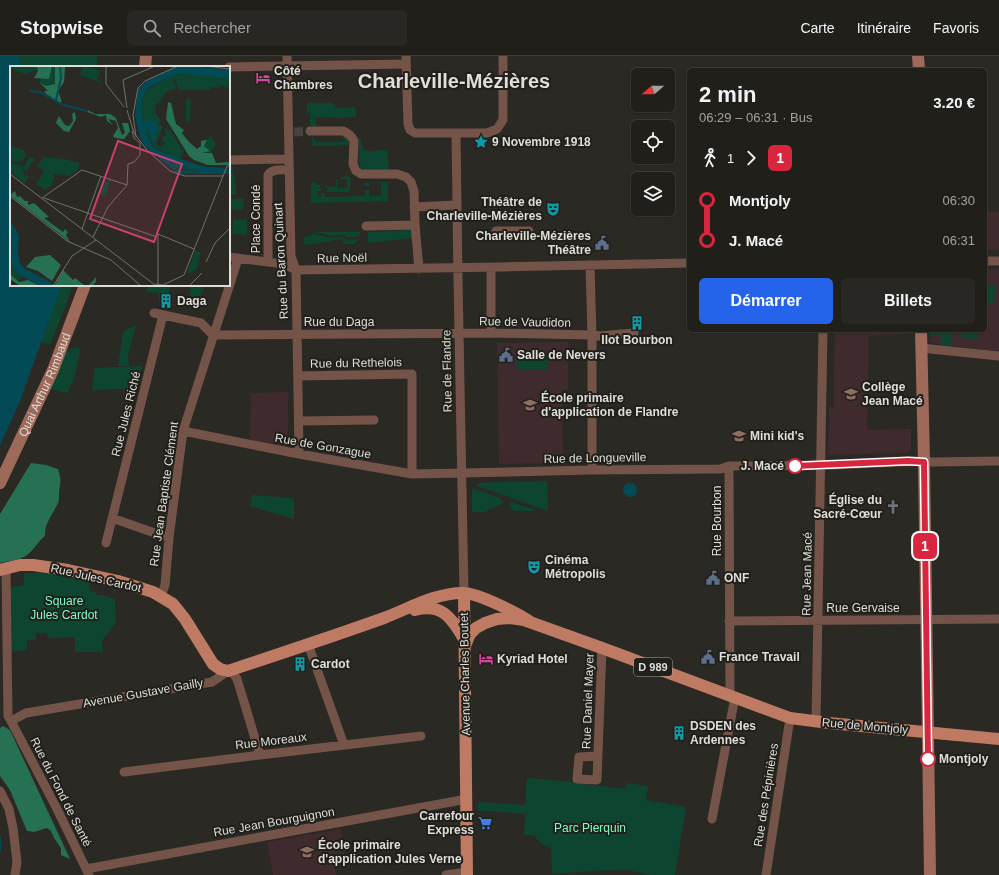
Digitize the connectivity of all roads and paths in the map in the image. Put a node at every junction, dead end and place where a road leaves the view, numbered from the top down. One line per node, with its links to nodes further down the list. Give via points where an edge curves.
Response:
1 (146, 56): 5 (street)
2 (287, 56): 6 (street, Rue du Baron Quinart)
3 (503, 56): 9 (street, via 503,120 497,129 487,133)
4 (406, 60): 6 (street); 9 (street, via 410,130 415,133)
5 (145, 66)
6 (287, 66): 7 (street); 10 (street, Rue du Baron Quinart, via 291,132)
7 (230, 67)
8 (310, 131): 14 (street, via 347,132 354,141 356,170 361,174 397,174 406,177 414,191)
9 (456, 133): 13 (street, Rue de Flandre)
10 (289, 159): 11 (street); 12 (street, Rue du Baron Quinart)
11 (230, 160)
12 (289, 170): 22 (street, Place Condé, via 273,170 268,175); 28 (street, Rue du Baron Quinart, via 291,256)
13 (457, 205): 14 (street); 26 (street, Rue de Flandre)
14 (414, 207): 15 (street)
15 (415, 225): 16 (street); 27 (street)
16 (366, 226)
17 (496, 231): 18 (street)
18 (529, 231)
19 (234, 258): 22 (street, Rue Noël); 29 (street, Rue Jean Baptiste Clément)
20 (987, 261): 21 (street)
21 (999, 261)
22 (268, 262): 28 (street, Rue Noël, via 284,264)
23 (687, 263): 24 (street, Rue Noël)
24 (590, 265): 25 (street, Rue Noël); 39 (street)
25 (491, 267): 26 (street, Rue Noël); 34 (street)
26 (457, 268): 27 (street, Rue Noël); 36 (street, Rue de Flandre)
27 (419, 269): 28 (street, Rue Noël)
28 (296, 270): 38 (street, Rue du Baron Quinart)
29 (230, 273)
30 (85, 286): 54 (street, Quai Arthur Rimbaud, via 53,370)
31 (226, 286): 37 (street, Rue Jean Baptiste Clément)
32 (823, 332): 49 (street, Rue Jean Macé)
33 (921, 332): 40 (street)
34 (492, 333): 36 (street, Rue de Vaudidon); 39 (street, Rue de Vaudidon)
35 (634, 333): 39 (street, Rue de Vaudidon)
36 (458, 334): 38 (street, Rue du Daga); 52 (street, Rue de Flandre)
37 (213, 335): 38 (street, Rue du Daga); 45 (street, Rue Jean Baptiste Clément); 55 (street, Rue Jules Riché, via 201,323 158,314)
38 (297, 335): 42 (street, Rue du Baron Quinart)
39 (592, 335): 51 (street)
40 (921, 348): 41 (street); 48 (street)
41 (999, 356)
42 (298, 376): 44 (street, Rue du Baron Quinart); 53 (street, Rue du Rethelois, via 412,374)
43 (374, 420): 44 (street)
44 (298, 421): 46 (street, Rue du Baron Quinart)
45 (183, 431): 46 (street, Rue de Gonzague); 56 (street, Rue Jean Baptiste Clément)
46 (299, 454): 53 (street, Rue de Gonzague)
47 (999, 461): 48 (street, Rue de Longueville)
48 (924, 462): 49 (street, Rue de Longueville); 64 (street)
49 (821, 465): 50 (street, Rue de Longueville); 63 (street, Rue Jean Macé)
50 (729, 466): 51 (street, Rue de Longueville, via 720,469); 65 (street, Rue Bourbon)
51 (592, 470): 52 (street, Rue de Longueville)
52 (461, 473): 53 (street, Rue de Gonzague); 59 (street, Avenue Charles Boutet)
53 (412, 474)
54 (0, 483)
55 (112, 518): 56 (street); 57 (street, Rue Jules Riché)
56 (169, 538): 60 (street, Rue Jean Baptiste Clément, via 165,585)
57 (106, 543)
58 (3, 569): 60 (main road, Rue Jules Cardot, via 33,565 68,570 118,581); 73 (street, Rue du Fond de Santé, via 8,716)
59 (464, 593): 61 (main road, via 427,600); 66 (main road, via 493,603); 67 (main road, Avenue Charles Boutet)
60 (161, 596): 70 (main road, Rue Jules Cardot, via 173,604 185,619 212,664)
61 (385, 617): 67 (main road, via 432,608 443,612 454,621); 68 (main road, Avenue Gustave Gailly)
62 (999, 619): 64 (street, Rue Gervaise)
63 (818, 620): 64 (street, Rue Gervaise); 65 (street, Rue Gervaise); 74 (street, Rue Jean Macé)
64 (926, 620): 75 (street)
65 (729, 621): 71 (street, Rue Bourbon)
66 (532, 623): 67 (main road, via 510,618 497,619 476,628); 69 (main road, D 989)
67 (465, 643): 83 (main road, Avenue Charles Boutet)
68 (308, 644): 70 (main road, Avenue Gustave Gailly); 78 (street)
69 (602, 648): 71 (main road, D 989); 80 (street, Rue Daniel Mayer)
70 (230, 671): 73 (street, Avenue Gustave Gailly, via 212,682 26,713); 79 (street, via 237,679)
71 (732, 696): 72 (main road, Rue de Montjoly / D 989); 84 (street)
72 (790, 718): 74 (main road, Rue de Montjoly / D 989); 89 (street, Rue des Pépinières)
73 (11, 721): 85 (street, Rue du Fond de Santé)
74 (816, 722): 75 (main road, Rue de Montjoly / D 989)
75 (928, 732): 77 (main road, Rue de Montjoly / D 989); 90 (street)
76 (421, 736): 78 (street, Rue Moreaux)
77 (999, 739)
78 (344, 745): 79 (street, Rue Moreaux)
79 (260, 754): 81 (street, Rue Moreaux)
80 (598, 756)
81 (124, 772)
82 (0, 791): 87 (street, via 9,809 13,828)
83 (467, 799): 85 (street, Rue Jean Bourguignon); 86 (main road, Avenue Charles Boutet)
84 (712, 819)
85 (88, 872)
86 (467, 873): 88 (street)
87 (16, 875)
88 (446, 875)
89 (766, 875)
90 (930, 875)

